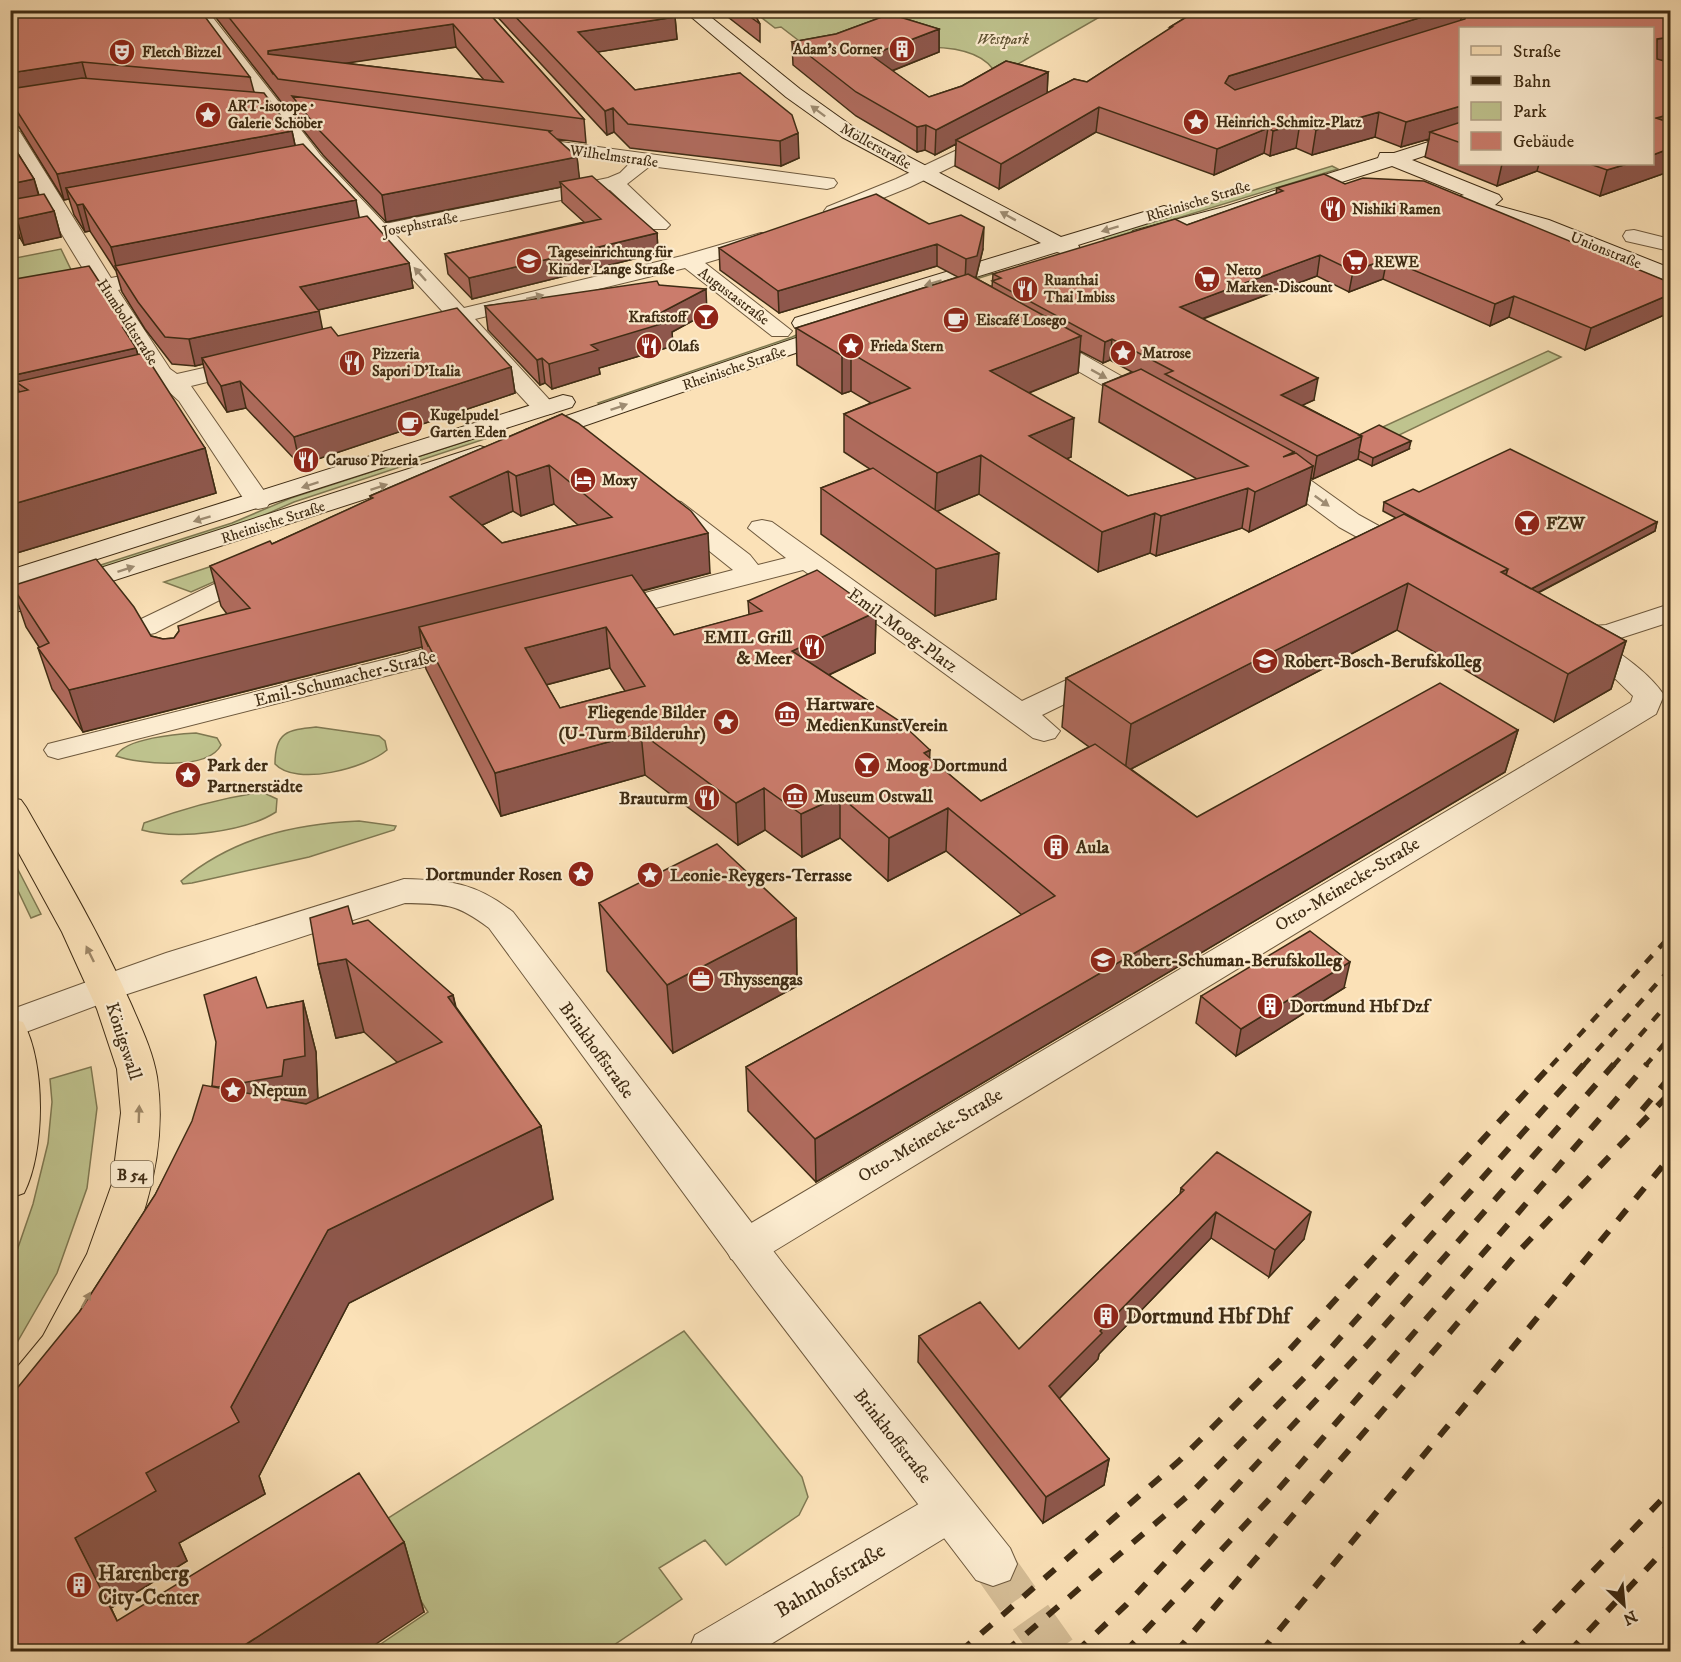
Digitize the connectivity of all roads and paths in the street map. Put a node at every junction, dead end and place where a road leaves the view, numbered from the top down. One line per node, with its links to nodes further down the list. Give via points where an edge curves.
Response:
1 (198, 10): 5 (street)
2 (671, 10): 25 (street, Möllerstraße, via 812,127 856,158)
3 (691, 10): 21 (street, Möllerstraße, one-way to 3, via 849,133)
4 (219, 105): 5 (street)
5 (275, 110): 6 (street); 17 (street)
6 (358, 121)
7 (1459, 123): 15 (street, Rheinische Straße)
8 (1009, 130): 21 (street)
9 (10, 132): 28 (street, Humboldtstraße)
10 (589, 132): 13 (street)
11 (1459, 139): 16 (street)
12 (510, 141): 13 (street, Wilhelmstraße)
13 (612, 156): 18 (street, Wilhelmstraße)
14 (1348, 156): 15 (street, Unionstraße); 37 (street, Rheinische Straße, one-way to 37)
15 (1370, 158): 16 (street, Unionstraße); 30 (street, Unionstraße, via 1523,221); 40 (street, Rheinische Straße)
16 (1394, 159): 30 (street, Unionstraße, via 1538,218)
17 (314, 160): 20 (street); 32 (street)
18 (644, 160): 22 (street, Wilhelmstraße); 23 (street, Josephstraße, via 627,177)
19 (812, 161): 22 (street, via 794,170)
20 (291, 164)
21 (925, 172): 25 (street); 37 (street, Möllerstraße, one-way to 21)
22 (790, 178): 24 (street, Wilhelmstraße)
23 (614, 183): 31 (street); 32 (street, Josephstraße)
24 (827, 183)
25 (903, 183): 27 (street, Möllerstraße); 29 (street)
26 (82, 205): 28 (street)
27 (944, 206)
28 (49, 212): 45 (street, Humboldtstraße)
29 (811, 220)
30 (1542, 224): 44 (street, Unionstraße)
31 (659, 225)
32 (381, 231): 36 (street, Josephstraße); 47 (street, one-way to 32)
33 (780, 231): 41 (street)
34 (1634, 236): 38 (street, Unionstraße)
35 (1007, 242): 39 (street)
36 (318, 244)
37 (1059, 244): 39 (street, Rheinische Straße); 40 (street, Möllerstraße)
38 (1671, 245)
39 (1029, 254): 42 (street); 50 (street, Rheinische Straße, one-way to 50)
40 (1079, 255): 42 (street, Rheinische Straße)
41 (689, 261): 47 (street, one-way to 41); 50 (street, Augustastraße)
42 (1049, 264): 55 (street, Rheinische Straße, one-way to 42, via 960,295)
43 (184, 270): 45 (street)
44 (1671, 276)
45 (104, 286): 46 (street); 52 (street, Humboldtstraße)
46 (10, 305)
47 (458, 316): 49 (street); 55 (street)
48 (1018, 327): 54 (street, one-way to 54)
49 (399, 330)
50 (780, 330): 55 (street, Rheinische Straße)
51 (266, 361): 52 (street)
52 (171, 383): 53 (street); 60 (street, Humboldtstraße, via 188,396)
53 (99, 400)
54 (1170, 413)
55 (554, 417): 56 (street); 60 (street, Rheinische Straße, one-way to 60); 71 (street, Rheinische Straße, one-way to 55)
56 (588, 445)
57 (1252, 458): 63 (street, one-way to 63)
58 (649, 491): 68 (street, via 740,561 747,569)
59 (407, 497): 61 (street)
60 (258, 501): 69 (street, Rheinische Straße, one-way to 69)
61 (376, 513)
62 (762, 528): 65 (street, Emil-Moog-Platz)
63 (1381, 539): 64 (street); 67 (street)
64 (1349, 554)
65 (807, 561): 68 (street); 79 (street, Emil-Moog-Platz)
66 (272, 565): 74 (street)
67 (1433, 567)
68 (742, 576): 73 (street)
69 (10, 579)
70 (123, 599): 74 (street)
71 (10, 606)
72 (1671, 613): 87 (street, Otto-Meinecke-Straße, via 1616,631 1564,634 1640,684 1649,695 1645,707)
73 (579, 618)
74 (146, 627): 76 (street)
75 (490, 641): 77 (street, Emil-Schumacher-Straße)
76 (163, 650)
77 (419, 659): 81 (street, Emil-Schumacher-Straße, via 198,709)
78 (1126, 663): 79 (street)
79 (1020, 714): 80 (street, Emil-Moog-Platz)
80 (1044, 731)
81 (58, 750)
82 (10, 807): 83 (main road, Königswall / B 54, one-way to 82)
83 (106, 988): 84 (street, Brinkhoffstraße); 87 (street, Brinkhoffstraße, via 404,891 446,892 478,902 501,920); 88 (main road, Königswall / B 54, one-way to 83, via 57,1351 95,1283 109,1254 128,1191 138,1140 138,1079)
84 (10, 1024)
85 (10, 1032): 86 (main road, via 19,1070 22,1113 20,1143)
86 (10, 1182)
87 (746, 1247): 89 (street, Brinkhoffstraße)
88 (10, 1409)
89 (950, 1510): 90 (street, Brinkhoffstraße); 91 (street, Bahnhofstraße)
90 (993, 1564)
91 (712, 1652)

